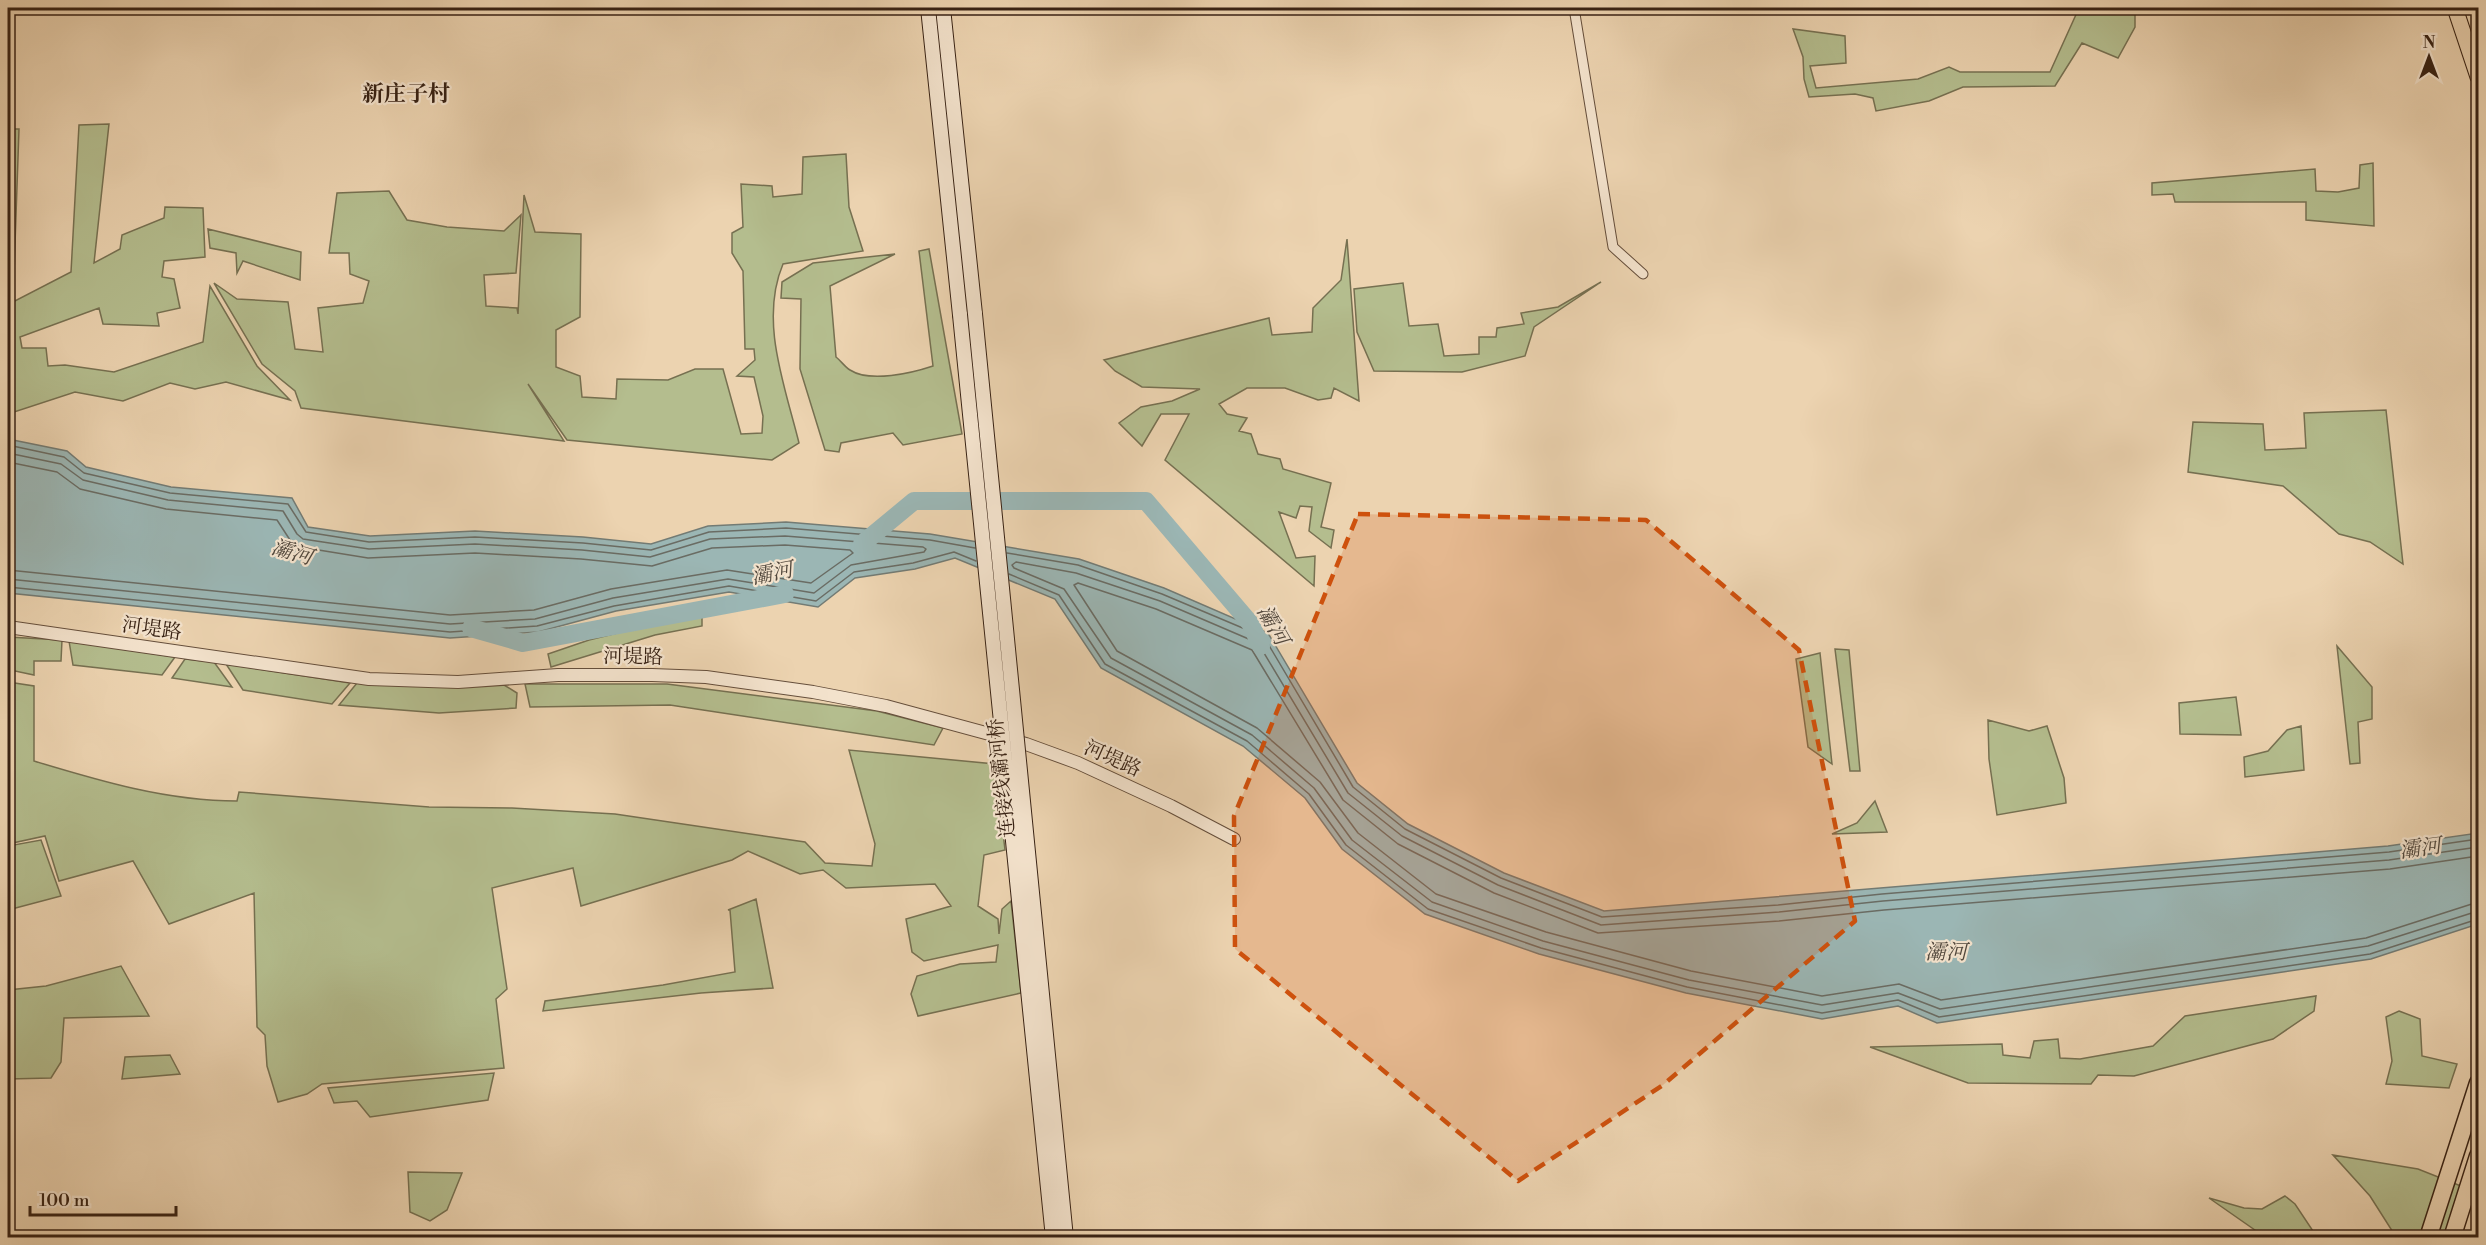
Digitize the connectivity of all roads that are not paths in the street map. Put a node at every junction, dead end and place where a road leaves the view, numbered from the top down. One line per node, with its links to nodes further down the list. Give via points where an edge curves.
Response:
1 (928, 8): 11 (main road, 连接线灞河桥, bridge)
2 (944, 8): 12 (main road, 连接线灞河桥, bridge)
3 (1574, 8): 6 (street, via 1613,247)
4 (2455, 8): 5 (main road)
5 (2478, 76)
6 (1643, 274)
7 (8, 627): 8 (street, 河堤路, via 369,679 458,682 568,675 652,675 706,677 813,692 896,709 1026,744 1078,763)
8 (1234, 839)
9 (2478, 1083): 13 (highway)
10 (2478, 1156): 14 (highway)
11 (1053, 1238)
12 (1066, 1238)
13 (2428, 1238)
14 (2452, 1238)

